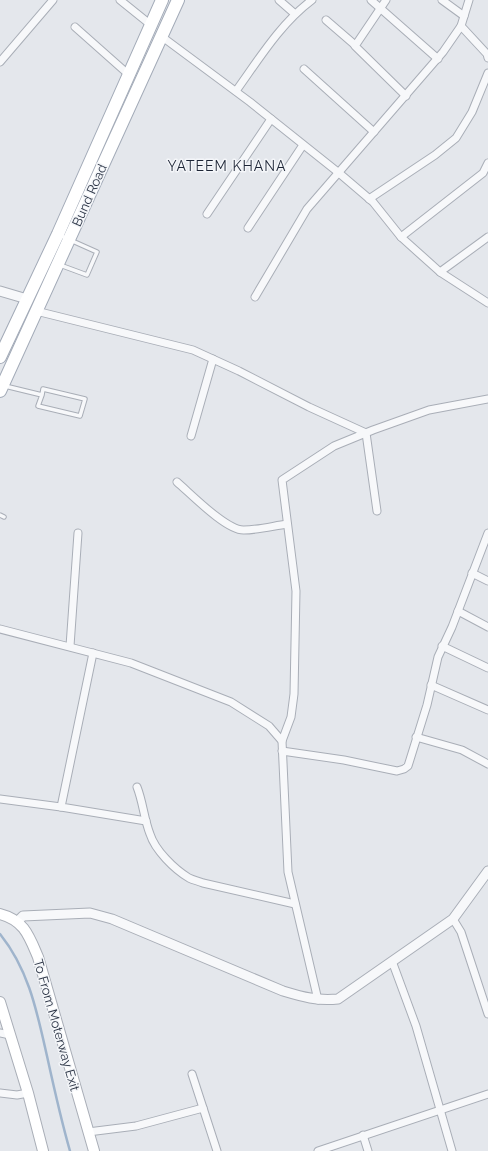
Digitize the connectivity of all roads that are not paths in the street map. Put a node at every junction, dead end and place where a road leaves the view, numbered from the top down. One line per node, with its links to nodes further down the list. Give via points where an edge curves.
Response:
1 (53, 0): 22 (street)
2 (120, 0): 15 (street)
3 (162, 0): 15 (main road, Bund Road)
4 (178, 0): 18 (main road, Bund Road)
5 (279, 0): 12 (street)
6 (312, 0): 12 (street)
7 (372, 0): 11 (street)
8 (386, 0): 11 (street)
9 (442, 0): 13 (street)
10 (469, 0): 13 (street)
11 (380, 8): 19 (street); 21 (street)
12 (295, 14): 26 (street)
13 (464, 16): 16 (street)
14 (326, 20): 19 (street)
15 (151, 25): 25 (main road, Bund Road)
16 (461, 26): 20 (street); 21 (street)
17 (75, 27): 25 (street)
18 (161, 36): 26 (street); 38 (main road, Bund Road)
19 (355, 45): 27 (street)
20 (488, 58)
21 (438, 59): 27 (street)
22 (0, 62)
23 (304, 69): 29 (street)
24 (488, 72): 34 (street, via 472,112 456,138)
25 (128, 74): 38 (main road, Bund Road)
26 (236, 91): 28 (street)
27 (406, 96): 29 (street)
28 (271, 119): 30 (street); 35 (street)
29 (374, 132): 32 (street)
30 (303, 145): 32 (street); 36 (street)
31 (488, 163): 33 (street)
32 (339, 173): 34 (street); 43 (street, via 307,209)
33 (485, 173): 37 (street)
34 (369, 199): 37 (street)
35 (207, 214)
36 (248, 228)
37 (401, 236): 41 (street)
38 (63, 237): 40 (main road, Bund Road); 40 (lane, via 97,252 87,275); 44 (main road, Bund Road)
39 (488, 237): 41 (street)
40 (57, 264): 46 (main road, Bund Road)
41 (440, 272): 45 (street)
42 (0, 291): 44 (street)
43 (255, 297)
44 (27, 298): 47 (main road, Bund Road)
45 (488, 303)
46 (36, 311): 48 (street, via 193,350); 49 (main road, Bund Road)
47 (0, 357)
48 (213, 359): 52 (street); 53 (street)
49 (1, 387): 50 (lane)
50 (42, 395): 50 (lane, via 43,389 85,399 80,416 38,406)
51 (488, 400): 52 (street, via 429,410)
52 (366, 433): 55 (street); 58 (street, via 334,446 282,480)
53 (191, 436)
54 (177, 482): 58 (street, via 222,521 234,528 243,530)
55 (377, 511)
56 (0, 515): 57 (lane)
57 (4, 517)
58 (287, 524): 73 (street, via 296,591 294,694 291,717)
59 (78, 532): 66 (street)
60 (488, 534): 61 (street)
61 (472, 573): 62 (street); 63 (street)
62 (488, 581)
63 (458, 611): 64 (street); 67 (street)
64 (488, 627)
65 (0, 629): 66 (street)
66 (70, 646): 68 (street)
67 (442, 646): 69 (street); 70 (street)
68 (93, 653): 73 (street, via 131,663 231,702 269,726); 78 (street)
69 (488, 668)
70 (431, 685): 71 (street); 72 (street)
71 (488, 710)
72 (416, 738): 74 (street, via 408,766 397,771); 75 (street, via 462,750)
73 (282, 741): 74 (street)
74 (282, 751): 81 (street, via 288,872)
75 (488, 764)
76 (137, 787): 79 (street)
77 (0, 799): 78 (street)
78 (61, 807): 79 (street)
79 (146, 821): 81 (street, via 150,836 162,854 189,878 217,887)
80 (488, 871): 83 (street)
81 (295, 904): 86 (street)
82 (0, 914): 84 (main road)
83 (453, 919): 85 (street); 88 (street, via 461,932)
84 (18, 921): 86 (street, via 23,916 84,913 97,915 283,991); 96 (main road, To From Moterway Exit, via 27,933 38,957)
85 (392, 961): 86 (street, via 338,999); 95 (street, via 416,1026)
86 (318, 1000)
87 (0, 1002): 89 (main road)
88 (488, 1014)
89 (5, 1034): 92 (main road)
90 (192, 1074): 94 (street)
91 (0, 1093): 92 (street)
92 (28, 1093): 98 (main road)
93 (488, 1094): 95 (street)
94 (203, 1108): 96 (street, via 136,1126); 100 (street)
95 (440, 1110): 97 (street); 103 (street)
96 (88, 1132): 99 (main road, To From Moterway Exit)
97 (363, 1135): 101 (street); 102 (street)
98 (43, 1151)
99 (94, 1151)
100 (217, 1151)
101 (318, 1151)
102 (368, 1151)
103 (452, 1151)

